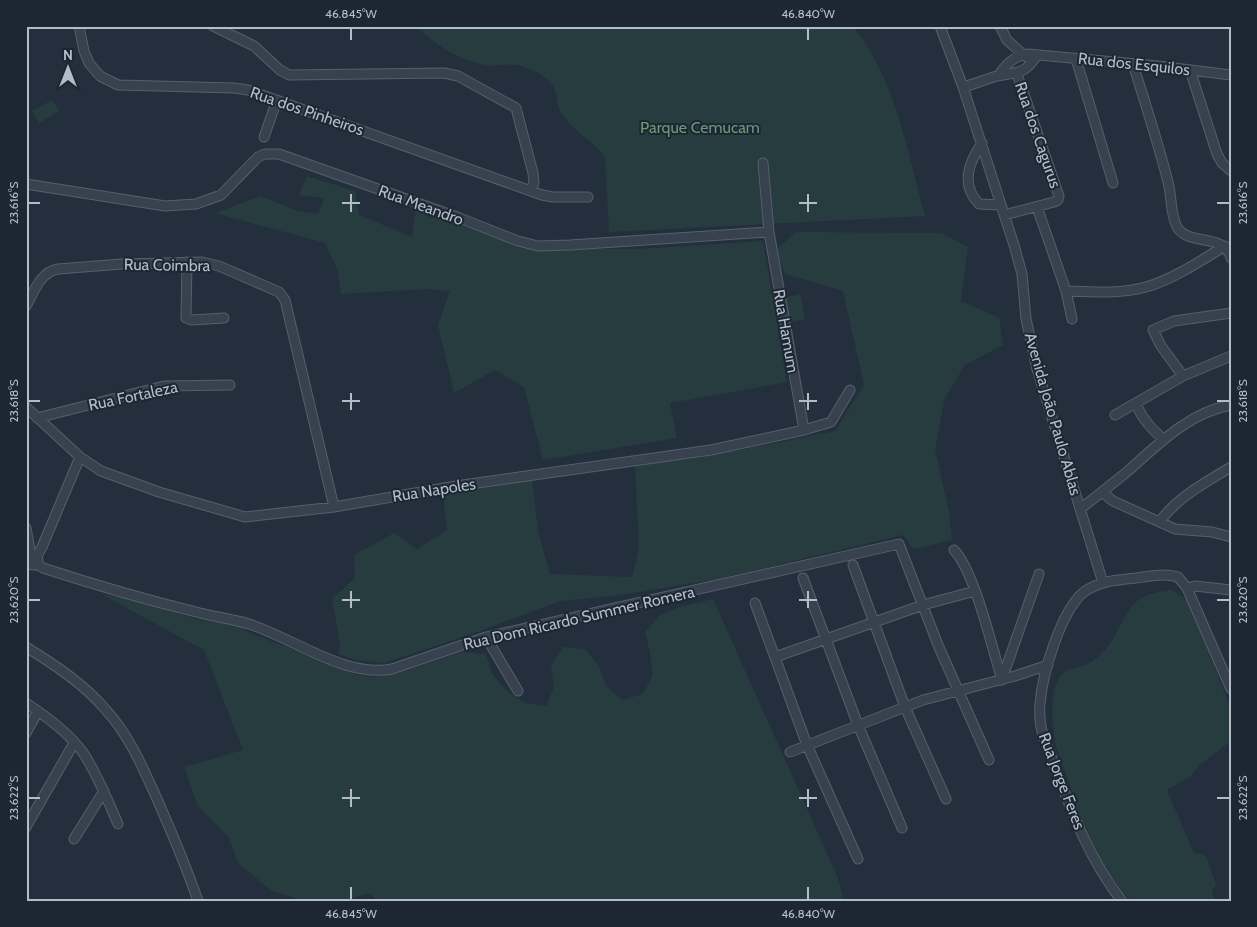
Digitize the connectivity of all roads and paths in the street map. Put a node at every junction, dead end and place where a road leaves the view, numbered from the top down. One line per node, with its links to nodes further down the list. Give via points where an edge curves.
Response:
1 (79, 26): 14 (street, Rua dos Pinheiros, via 89,63 100,76 118,85 241,88)
2 (213, 26): 21 (street, Rua dos Pinheiros, via 248,42 280,70 295,76 444,73 458,76 516,108 533,173)
3 (940, 26): 13 (street, Avenida João Paulo Ablas)
4 (1000, 26): 5 (street, via 1007,40)
5 (1024, 54): 7 (street, Rua dos Esquilos); 12 (street, via 1015,58)
6 (1076, 58): 7 (street, Rua dos Esquilos); 8 (street, Rua dos Esquilos); 20 (street)
7 (1034, 59): 10 (street)
8 (1133, 64): 9 (street, Rua dos Esquilos); 27 (street, via 1168,184 1176,226 1195,238)
9 (1190, 70): 11 (street, Rua dos Esquilos); 18 (street, via 1217,154)
10 (1017, 74): 12 (street); 24 (street, Rua dos Cagurus, via 1060,196 1056,201)
11 (1231, 75)
12 (998, 76): 13 (street)
13 (964, 87): 16 (street, Avenida João Paulo Ablas)
14 (277, 100): 15 (street); 21 (street, Rua dos Pinheiros)
15 (264, 137)
16 (982, 143): 23 (street, Avenida João Paulo Ablas); 23 (street, via 971,161 968,174 972,197 979,204)
17 (764, 163): 26 (street)
18 (1231, 171)
19 (26, 184): 26 (street, Rua Meandro, via 165,206 196,204 221,195 258,158 272,153 457,217 518,242 538,246)
20 (1113, 184)
21 (531, 191): 22 (street, Rua dos Pinheiros, via 553,197)
22 (588, 197)
23 (1001, 205): 25 (street, Avenida João Paulo Ablas)
24 (1037, 207): 25 (street, Rua dos Cagurus); 30 (street)
25 (1004, 215): 50 (street, Avenida João Paulo Ablas, via 1022,274 1036,369)
26 (769, 232): 44 (street, Rua Hamum)
27 (1225, 246): 28 (street); 30 (street, via 1148,287)
28 (1231, 258)
29 (187, 262): 31 (street, Rua Coimbra, via 53,270 43,276); 33 (street, via 186,318); 49 (street, Rua Coimbra, via 219,266 284,296)
30 (1066, 291): 34 (street)
31 (26, 306)
32 (1231, 313): 36 (street, via 1174,321 1153,330)
33 (224, 318)
34 (1072, 319)
35 (1231, 356): 36 (street)
36 (1183, 376): 39 (street)
37 (230, 384): 43 (street, Rua Fortaleza, via 164,386)
38 (850, 390): 44 (street, Rua Napoles, via 831,422)
39 (1136, 403): 42 (street); 45 (street, via 1138,411)
40 (1231, 406): 45 (street, via 1208,412)
41 (26, 407): 43 (street, Rua Napoles)
42 (1115, 415)
43 (37, 418): 46 (street, Rua Napoles)
44 (804, 430): 49 (street, Rua Napoles, via 711,450)
45 (1163, 439): 48 (street)
46 (80, 457): 49 (street, Rua Napoles, via 120,478 233,515 245,517); 55 (street, via 42,547)
47 (1231, 467): 51 (street, via 1190,491)
48 (1102, 492): 50 (street); 51 (street, via 1113,501)
49 (334, 507)
50 (1080, 509): 59 (street, Avenida João Paulo Ablas)
51 (1160, 521): 53 (street, via 1176,529)
52 (26, 528): 55 (street)
53 (1230, 534)
54 (954, 550): 62 (street, via 961,557)
55 (32, 562): 66 (street, Rua Dom Ricardo Summer Romera, via 107,589 252,625 335,661 370,671 392,669)
56 (853, 565): 65 (street)
57 (1039, 574): 71 (street)
58 (803, 578): 67 (street)
59 (1103, 583): 60 (street, via 1172,575); 70 (street, Rua Jorge Feres, via 1090,588 1073,602 1059,630)
60 (1187, 588): 61 (street); 72 (street)
61 (1231, 590)
62 (975, 591): 64 (street); 71 (street)
63 (755, 603): 69 (street)
64 (923, 605): 65 (street); 66 (street, Rua Dom Ricardo Summer Romera, via 899,544); 73 (street)
65 (874, 622): 67 (street); 76 (street)
66 (486, 637): 74 (street)
67 (826, 639): 69 (street); 78 (street)
68 (26, 647): 91 (street, via 74,679 119,726 178,845)
69 (775, 657): 81 (street)
70 (1048, 665): 71 (street); 92 (street, Rua Jorge Feres, via 1040,705 1043,735 1082,835 1100,870)
71 (1002, 680): 73 (street)
72 (1231, 689)
73 (958, 690): 76 (street); 83 (street)
74 (518, 691)
75 (26, 702): 77 (street)
76 (905, 707): 78 (street); 85 (street)
77 (38, 711): 79 (street); 80 (street)
78 (858, 725): 81 (street); 88 (street)
79 (26, 733)
80 (74, 743): 84 (street); 87 (street)
81 (807, 745): 82 (street); 90 (street)
82 (790, 752)
83 (990, 760)
84 (104, 791): 86 (street); 89 (street)
85 (946, 799)
86 (118, 824)
87 (26, 827)
88 (902, 828)
89 (74, 839)
90 (858, 859)
91 (198, 901)
92 (1122, 901)

